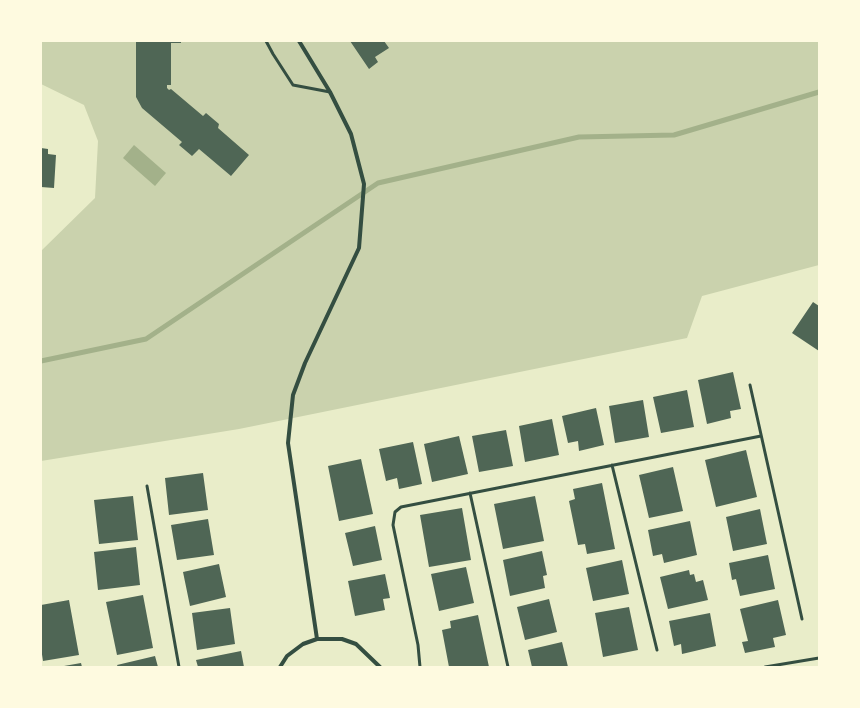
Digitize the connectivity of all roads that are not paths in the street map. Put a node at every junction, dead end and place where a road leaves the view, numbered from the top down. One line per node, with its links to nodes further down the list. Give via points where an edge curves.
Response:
1 (266, 41): 3 (lane, via 293,85)
2 (299, 41): 3 (street)
3 (330, 92): 10 (street, via 351,134 364,184 359,248 303,369 294,395 288,443)
4 (750, 385): 5 (lane)
5 (761, 436): 6 (lane); 9 (lane)
6 (612, 465): 8 (lane); 11 (lane)
7 (147, 486): 13 (lane)
8 (470, 493): 16 (lane, via 401,507 395,512 393,525 418,645); 17 (lane)
9 (802, 619)
10 (317, 639): 14 (street, via 303,644 287,656); 15 (street, via 342,639 356,644)
11 (657, 650)
12 (819, 658): 18 (lane)
13 (180, 667)
14 (280, 667)
15 (380, 667)
16 (420, 667)
17 (508, 667)
18 (765, 667)

